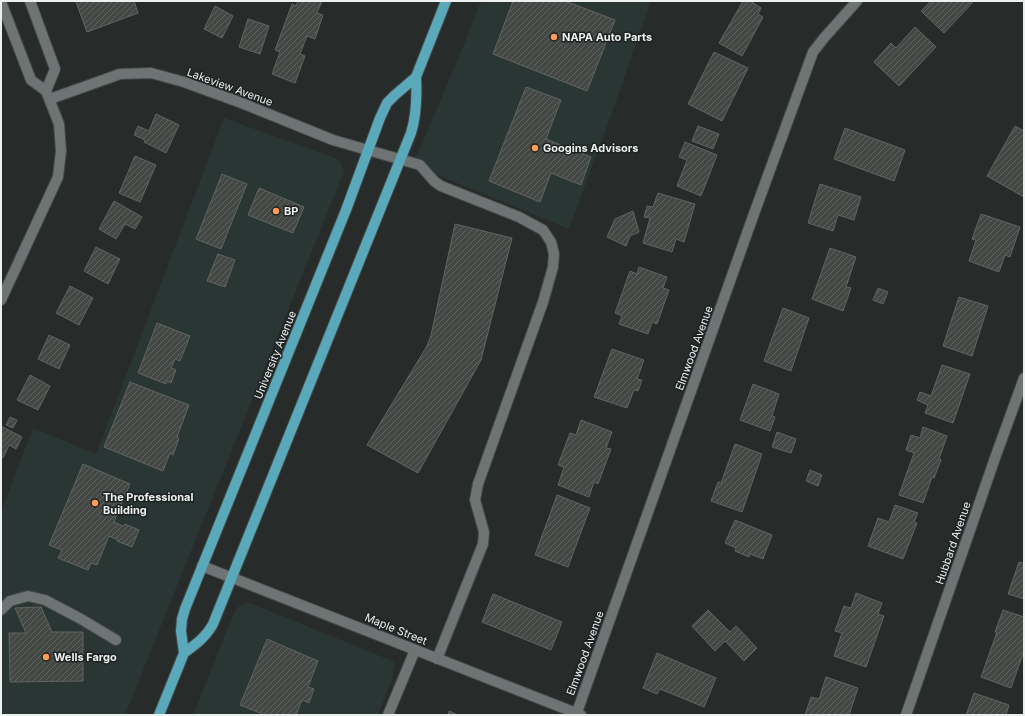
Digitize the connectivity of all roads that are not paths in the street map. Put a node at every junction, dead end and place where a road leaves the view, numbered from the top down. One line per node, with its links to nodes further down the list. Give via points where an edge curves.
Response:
1 (30, 1): 6 (street, via 55,69)
2 (446, 1): 5 (main road, University Avenue)
3 (857, 1): 18 (street, Elmwood Avenue, via 813,52)
4 (1, 2): 6 (street, via 32,80)
5 (416, 77): 7 (main road, University Avenue, via 387,103); 8 (main road, University Avenue, via 416,114)
6 (48, 95): 7 (street, Lakeview Avenue, via 120,74 151,73 239,102 333,140); 9 (street, via 59,124 61,151 58,177)
7 (368, 150): 8 (street, Lakeview Avenue); 11 (main road, University Avenue)
8 (400, 159): 12 (main road, University Avenue); 17 (street, Lakeview Avenue, via 420,165 441,186 519,217 543,230 551,242 554,254 554,267 543,302 478,484 475,500 484,532 483,544)
9 (1, 300)
10 (1024, 378): 21 (street, Hubbard Avenue)
11 (202, 566): 12 (street, Maple Street); 16 (main road, University Avenue, via 182,619)
12 (232, 578): 15 (street, Maple Street); 16 (main road, University Avenue, via 211,628)
13 (1, 610): 14 (street, via 10,601 28,596 45,600)
14 (116, 640)
15 (415, 650): 17 (street, Maple Street); 20 (street)
16 (184, 654): 19 (main road, University Avenue)
17 (438, 659): 18 (street, Maple Street)
18 (578, 714)
19 (159, 715)
20 (388, 715)
21 (906, 715)

